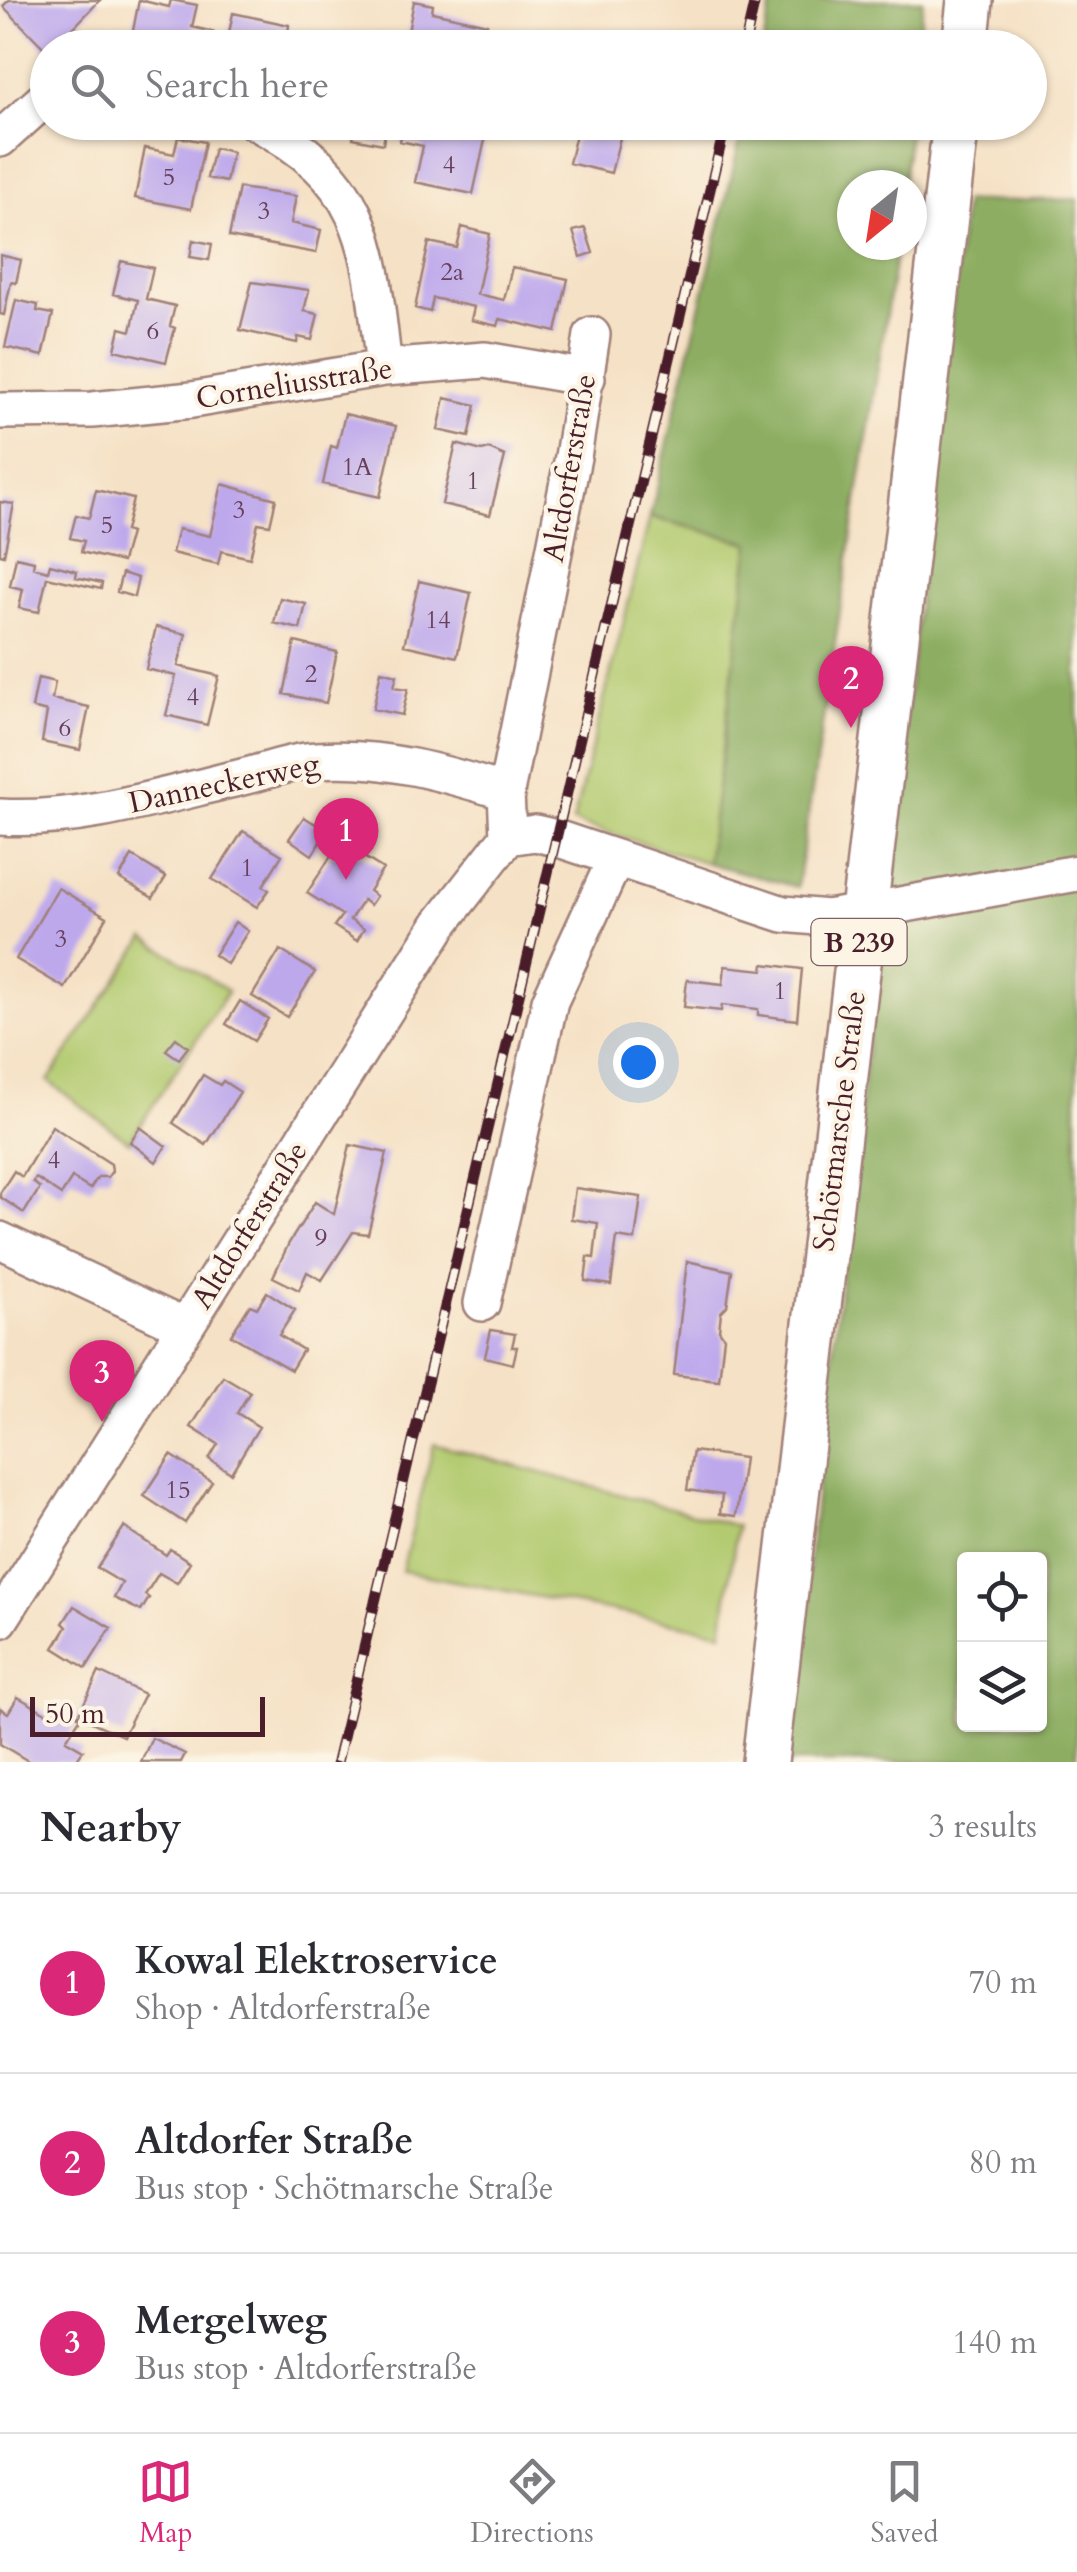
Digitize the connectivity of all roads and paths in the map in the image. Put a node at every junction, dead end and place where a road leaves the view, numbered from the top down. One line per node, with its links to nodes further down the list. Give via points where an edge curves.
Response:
1 (30, 112): 2 (street)
2 (0, 139)
3 (289, 140): 6 (street, via 355,211 370,257)
4 (954, 140): 14 (main road, Schötmarsche Straße / B 239)
5 (592, 335): 7 (street, Altdorferstraße)
6 (384, 368): 7 (street, Corneliusstraße, via 485,360); 8 (street, Corneliusstraße, via 192,400)
7 (587, 378): 9 (street, Altdorferstraße)
8 (0, 411)
9 (506, 792): 10 (street, Danneckerweg, via 434,770 316,760 101,808); 11 (street, Altdorferstraße)
10 (0, 817)
11 (508, 837): 12 (street, via 534,833); 17 (street, Altdorferstraße, via 440,924)
12 (616, 858): 14 (street, via 782,914 828,918); 16 (street, via 550,1001)
13 (1077, 873): 14 (street)
14 (863, 909): 19 (main road, Schötmarsche Straße / B 239)
15 (0, 1240): 17 (street)
16 (482, 1303)
17 (185, 1327): 18 (street, Altdorferstraße)
18 (0, 1620)
19 (765, 1762)

